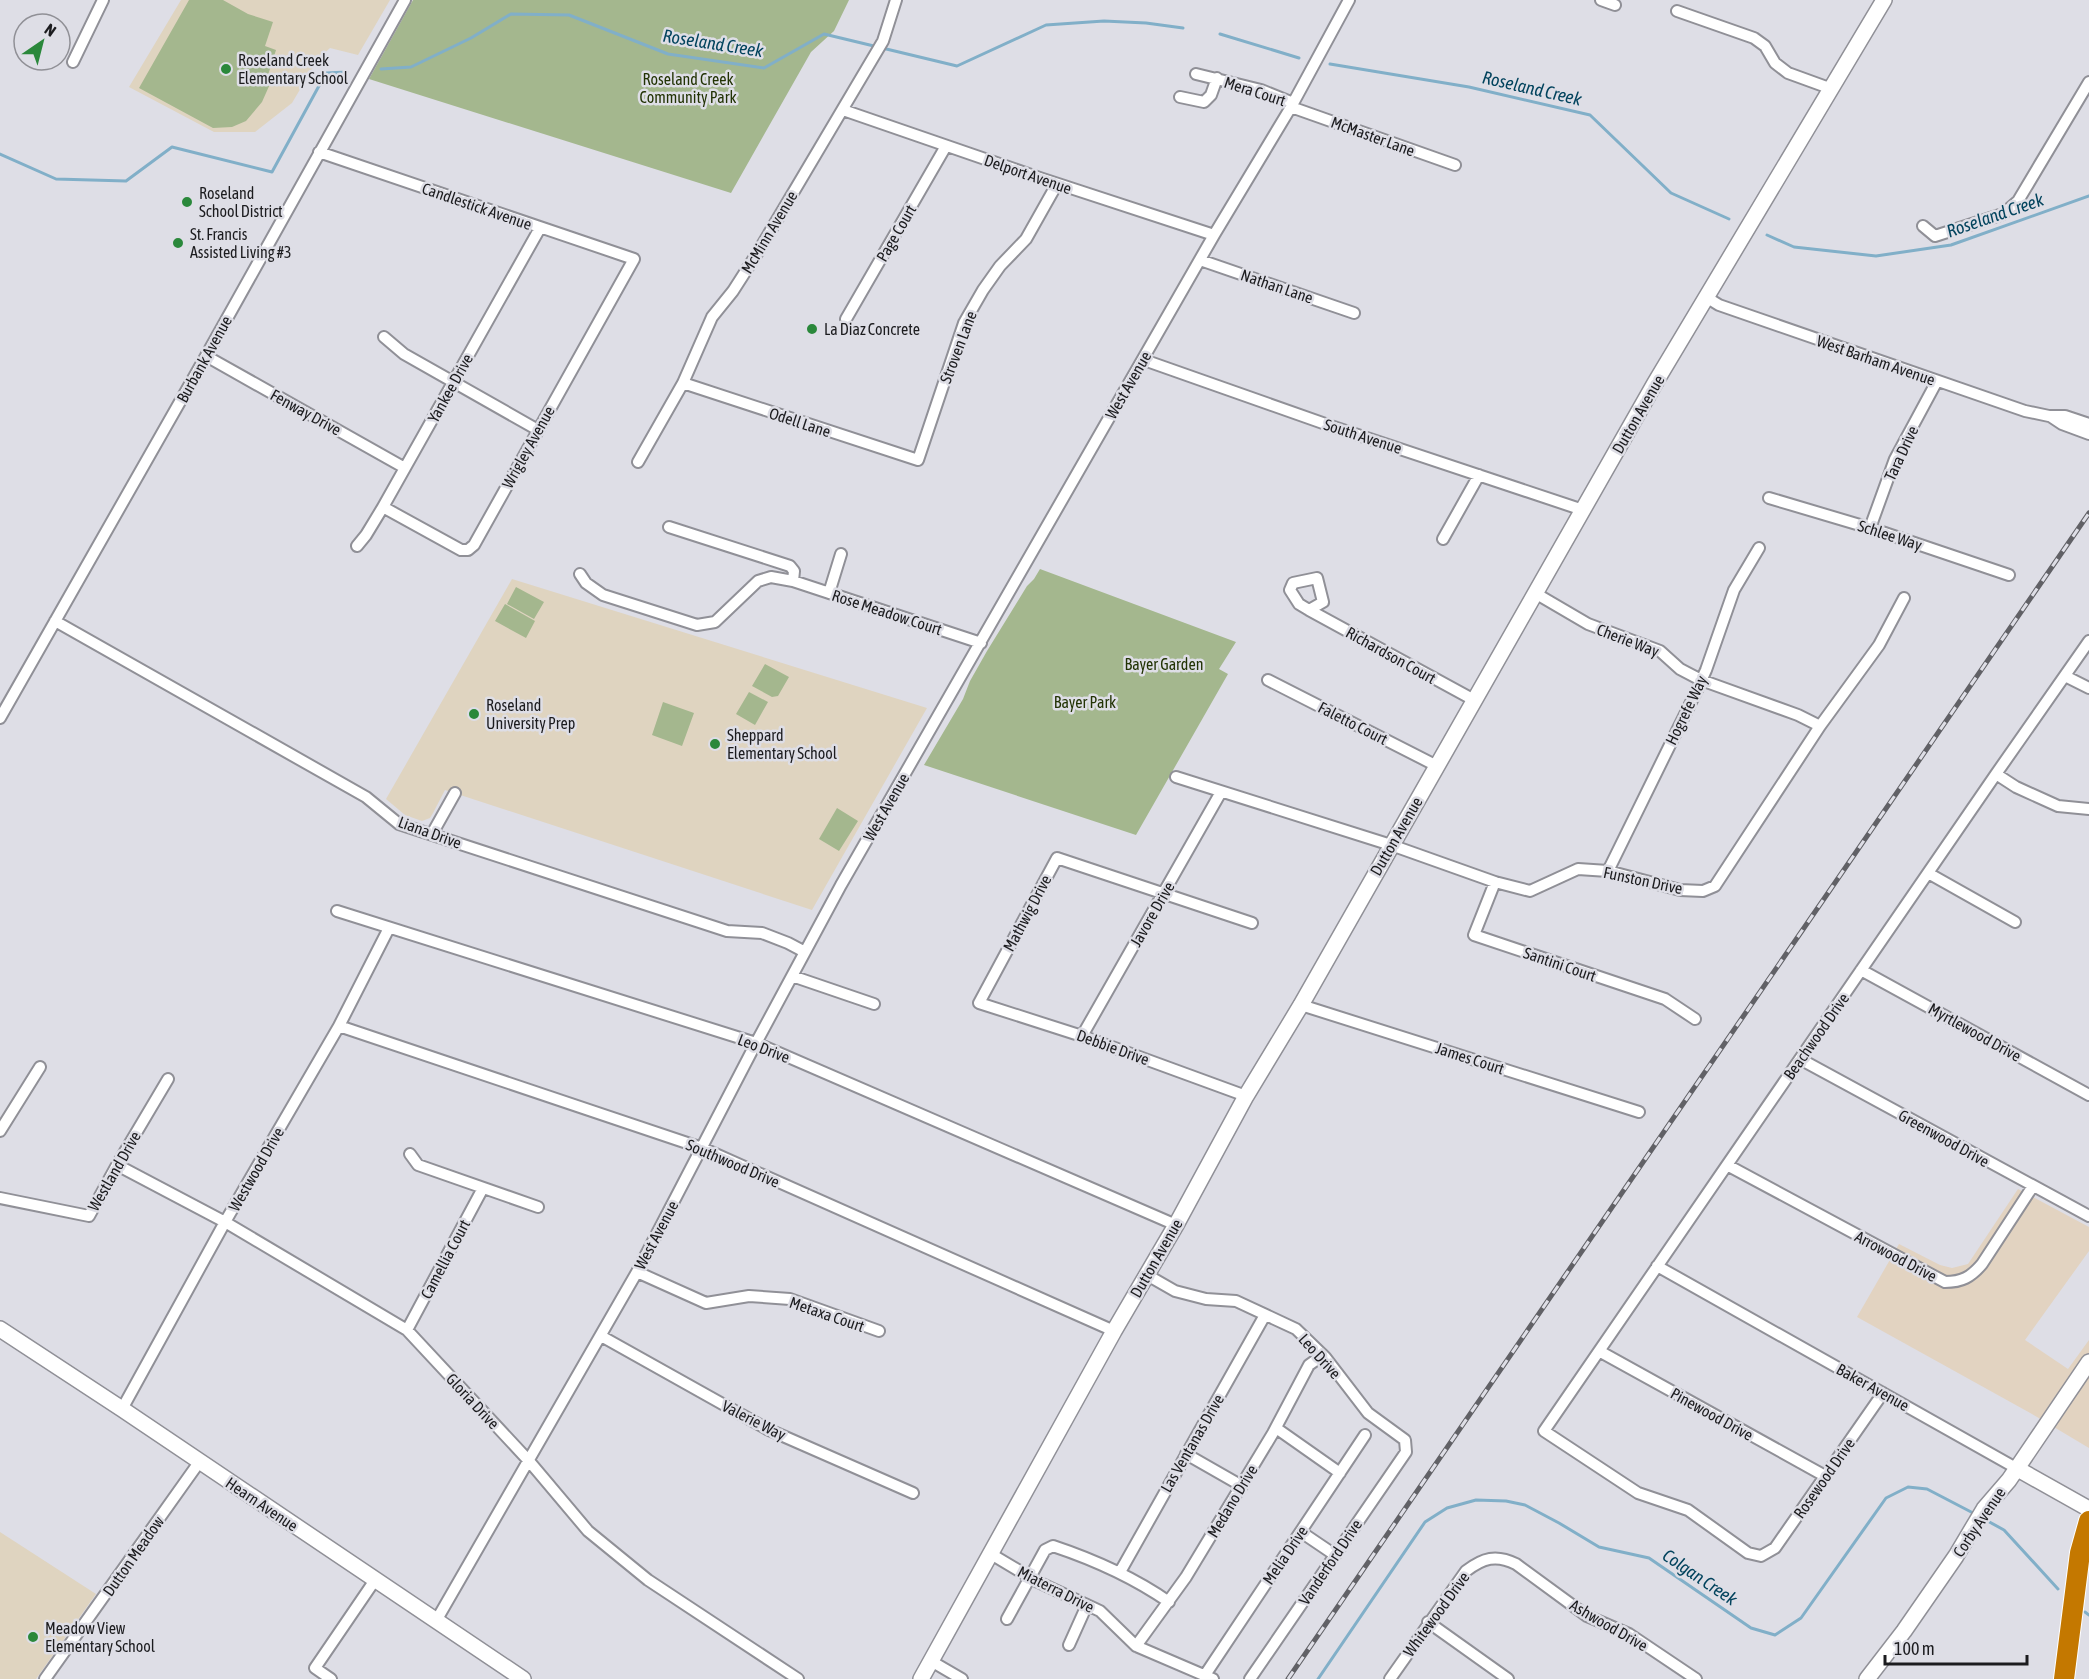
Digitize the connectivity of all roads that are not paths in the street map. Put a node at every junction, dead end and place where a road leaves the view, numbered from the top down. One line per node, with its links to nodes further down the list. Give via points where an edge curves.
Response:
1 (103, 0): 9 (street)
2 (405, 0): 18 (street, Burbank Avenue)
3 (896, 0): 16 (street, McMinn Avenue, via 883,41)
4 (1349, 0): 15 (street, West Avenue)
5 (1601, 0): 7 (street)
6 (1884, 0): 13 (main road, Dutton Avenue)
7 (1615, 5)
8 (1677, 11): 13 (street, via 1754,38 1788,73)
9 (73, 62)
10 (1196, 74): 11 (street, Mera Court)
11 (1217, 78): 14 (street, Mera Court, via 1204,102); 15 (street, Mera Court, via 1261,90)
12 (2089, 82): 21 (street, via 2018,201 2003,214 1935,236)
13 (1832, 88): 26 (main road, Dutton Avenue)
14 (1180, 97)
15 (1292, 105): 19 (street, McMaster Lane); 23 (street, West Avenue)
16 (843, 110): 17 (street, Delport Avenue); 34 (street, McMinn Avenue, via 759,252 712,317)
17 (946, 146): 20 (street, Delport Avenue); 28 (street, Page Court)
18 (319, 152): 22 (street, Candlestick Avenue); 30 (street, Burbank Avenue)
19 (1455, 165)
20 (1057, 184): 23 (street, Delport Avenue); 39 (street, Stroven Lane, via 1026,239 1000,266 964,323)
21 (1923, 225)
22 (540, 228): 24 (street, Candlestick Avenue); 33 (street, Yankee Drive)
23 (1214, 235): 25 (street, West Avenue)
24 (634, 259): 37 (street, Wrigley Avenue)
25 (1200, 260): 27 (street, Nathan Lane); 31 (street, West Avenue)
26 (1706, 297): 32 (street, West Barham Avenue, via 1719,305); 45 (main road, Dutton Avenue)
27 (1354, 313)
28 (846, 319)
29 (384, 337): 33 (street, via 404,354)
30 (206, 356): 41 (street, Fenway Drive); 59 (street, Burbank Avenue)
31 (1144, 360): 42 (street, South Avenue); 61 (street, West Avenue)
32 (1937, 381): 35 (street, West Barham Avenue); 47 (street, Tara Drive, via 1895,459)
33 (453, 382): 37 (street); 41 (street, Yankee Drive)
34 (682, 383): 39 (street, Odell Lane); 40 (street, McMinn Avenue)
35 (2049, 416): 36 (street, West Barham Avenue, via 2065,416); 38 (street, West Barham Avenue)
36 (2089, 424)
37 (538, 430): 44 (street, Wrigley Avenue, via 478,539 468,550 453,547)
38 (2089, 434)
39 (918, 460)
40 (638, 462)
41 (405, 468): 44 (street, Yankee Drive)
42 (1479, 475): 45 (street, South Avenue); 48 (street)
43 (1769, 498): 47 (street, Schlee Way)
44 (383, 507): 49 (street, Yankee Drive)
45 (1583, 510): 56 (main road, Dutton Avenue)
46 (669, 526): 54 (street, via 790,566)
47 (1870, 528): 53 (street, Schlee Way)
48 (1443, 539)
49 (357, 546)
50 (1758, 548): 64 (street, Hogrefe Way, via 1734,590)
51 (841, 554): 55 (street)
52 (580, 574): 54 (street, Rose Meadow Court, via 603,595 696,625 721,618 758,581)
53 (2009, 575)
54 (793, 581): 55 (street, Rose Meadow Court)
55 (829, 593): 61 (street, Rose Meadow Court)
56 (1535, 593): 64 (street, Cherie Way, via 1588,624 1660,651 1680,669); 66 (main road, Dutton Avenue)
57 (1904, 598): 68 (street, Funston Drive, via 1879,645)
58 (1309, 610): 66 (street, Richardson Court)
59 (55, 621): 67 (street, Burbank Avenue); 75 (street, Liana Drive, via 366,797 399,824)
60 (2089, 641): 62 (street, Beachwood Drive)
61 (981, 643): 85 (street, West Avenue)
62 (2065, 676): 65 (street); 70 (street, Beachwood Drive)
63 (1268, 680): 69 (street, Faletto Court)
64 (1701, 680): 68 (street, Cherie Way); 77 (street, Hogrefe Way)
65 (2089, 688)
66 (1474, 700): 69 (main road, Dutton Avenue)
67 (0, 718)
68 (1820, 726): 77 (street, Funston Drive, via 1715,886 1702,891 1680,890)
69 (1437, 766): 76 (main road, Dutton Avenue)
70 (1996, 774): 74 (street, via 2016,788 2058,806); 78 (street, Beachwood Drive)
71 (1176, 777): 72 (street, Funston Drive)
72 (1221, 792): 76 (street, Funston Drive); 80 (street, Javore Drive)
73 (455, 793): 75 (street)
74 (2089, 809)
75 (432, 834): 85 (street, Liana Drive, via 727,931 762,933)
76 (1391, 845): 79 (street, Funston Drive); 90 (main road, Dutton Avenue)
77 (1608, 871): 79 (street, Funston Drive, via 1578,868 1530,891)
78 (1928, 873): 82 (street); 86 (street, Beachwood Drive)
79 (1495, 882): 91 (street, Santini Court, via 1474,935 1665,999)
80 (1164, 892): 83 (street); 88 (street, Mathwig Drive, via 1057,858); 93 (street, Javore Drive)
81 (337, 911): 84 (street, Leo Drive)
82 (2015, 922)
83 (1252, 923)
84 (389, 928): 92 (street, Westwood Drive); 94 (street, Leo Drive)
85 (805, 952): 87 (street, West Avenue)
86 (1861, 970): 95 (street, Beachwood Drive); 98 (street, Myrtlewood Drive)
87 (792, 976): 89 (street); 94 (street, West Avenue)
88 (979, 1003): 93 (street, Debbie Drive)
89 (874, 1004)
90 (1300, 1005): 99 (main road, Dutton Avenue); 100 (street, James Court)
91 (1695, 1019)
92 (339, 1026): 102 (street, Southwood Drive); 111 (street, Westwood Drive)
93 (1082, 1036): 99 (street, Debbie Drive)
94 (756, 1043): 102 (street, West Avenue); 112 (street, Leo Drive)
95 (1800, 1059): 105 (street, Beachwood Drive); 106 (street, Greenwood Drive)
96 (40, 1067): 101 (street)
97 (168, 1079): 104 (street, Westland Drive)
98 (2089, 1095)
99 (1246, 1096): 112 (main road, Dutton Avenue)
100 (1639, 1112)
101 (0, 1131)
102 (702, 1148): 114 (street, West Avenue); 120 (street, Southwood Drive)
103 (410, 1154): 107 (street, via 418,1165)
104 (117, 1165): 108 (street, Westland Drive, via 89,1216); 111 (street, Gloria Drive)
105 (1727, 1165): 106 (street, Arrowood Drive, via 1945,1282 1959,1282 1973,1275); 113 (street, Beachwood Drive)
106 (2033, 1186): 110 (street, Greenwood Drive)
107 (483, 1188): 109 (street); 118 (street, Camellia Court)
108 (0, 1198)
109 (538, 1207)
110 (2089, 1216)
111 (225, 1222): 118 (street, Gloria Drive); 126 (street, Westwood Drive)
112 (1176, 1225): 115 (main road, Dutton Avenue)
113 (1657, 1266): 122 (street, Beachwood Drive); 125 (street, Baker Avenue)
114 (637, 1272): 119 (street, Metaxa Court, via 706,1304 749,1296 790,1299); 121 (street, West Avenue)
115 (1147, 1275): 116 (street, Leo Drive, via 1175,1291 1236,1301); 120 (main road, Dutton Avenue)
116 (1264, 1315): 123 (street, Leo Drive, via 1296,1329); 130 (street, Las Ventanas Drive)
117 (0, 1329): 126 (main road, Hearn Avenue)
118 (407, 1330): 132 (street, Gloria Drive)
119 (879, 1331)
120 (1114, 1331): 141 (main road, Dutton Avenue)
121 (601, 1336): 132 (street, West Avenue); 137 (street, Valerie Way, via 767,1429)
122 (1599, 1351): 135 (street, Pinewood Drive); 143 (street, Beachwood Drive, via 1544,1431 1638,1493 1688,1510 1748,1553)
123 (1323, 1355): 127 (street, Medano Drive, via 1309,1365); 129 (street, Leo Drive, via 1368,1413)
124 (2089, 1362): 133 (main road, Corby Avenue)
125 (1883, 1393): 133 (street, Baker Avenue); 135 (street, Rosewood Drive)
126 (122, 1409): 131 (main road, Hearn Avenue)
127 (1276, 1428): 134 (street); 136 (street, Medano Drive)
128 (1365, 1435): 134 (street, Melia Drive)
129 (1406, 1443): 142 (street, Vanderford Drive, via 1406,1452)
130 (1186, 1454): 136 (street); 145 (street, Las Ventanas Drive)
131 (200, 1461): 147 (main road, Hearn Avenue); 157 (street, Dutton Meadow)
132 (529, 1461): 151 (street, West Avenue); 160 (street, Gloria Drive, via 588,1531 648,1580)
133 (2016, 1468): 138 (main road, Baker Avenue); 167 (main road, Corby Avenue)
134 (1340, 1473): 140 (street, Melia Drive)
135 (1825, 1476): 143 (street, Rosewood Drive, via 1775,1548)
136 (1242, 1486): 148 (street, Medano Drive)
137 (913, 1493)
138 (2089, 1509)
139 (2089, 1521): 168 (highway, via 2080,1553)
140 (1301, 1532): 142 (street); 156 (street, Melia Drive)
141 (991, 1554): 146 (street, Miaterra Drive); 155 (main road, Dutton Avenue)
142 (1335, 1555): 163 (street, Vanderford Drive)
143 (1761, 1556)
144 (1490, 1559): 152 (street, Whitewood Drive, via 1466,1571); 166 (street, Ashwood Drive, via 1503,1558 1516,1564 1587,1617 1629,1634)
145 (1120, 1572): 146 (street, via 1053,1546 1045,1550); 148 (street)
146 (1029, 1577): 149 (street, Miaterra Drive); 150 (street)
147 (375, 1580): 151 (main road, Hearn Avenue); 158 (street, via 315,1668)
148 (1169, 1602): 154 (street, Medano Drive)
149 (1086, 1605): 153 (street); 154 (street, Miaterra Drive, via 1103,1614)
150 (1007, 1619)
151 (436, 1621): 159 (main road, Hearn Avenue)
152 (1428, 1622): 164 (street, Whitewood Drive); 165 (street)
153 (1069, 1645)
154 (1136, 1646): 156 (street, Miaterra Drive)
155 (931, 1661): 161 (main road, Dutton Avenue); 162 (street)
156 (1209, 1677)
157 (45, 1679)
158 (331, 1679)
159 (524, 1679)
160 (798, 1679)
161 (921, 1679)
162 (962, 1679)
163 (1250, 1679)
164 (1390, 1679)
165 (1508, 1679)
166 (1696, 1679)
167 (1867, 1679)
168 (2064, 1679)

